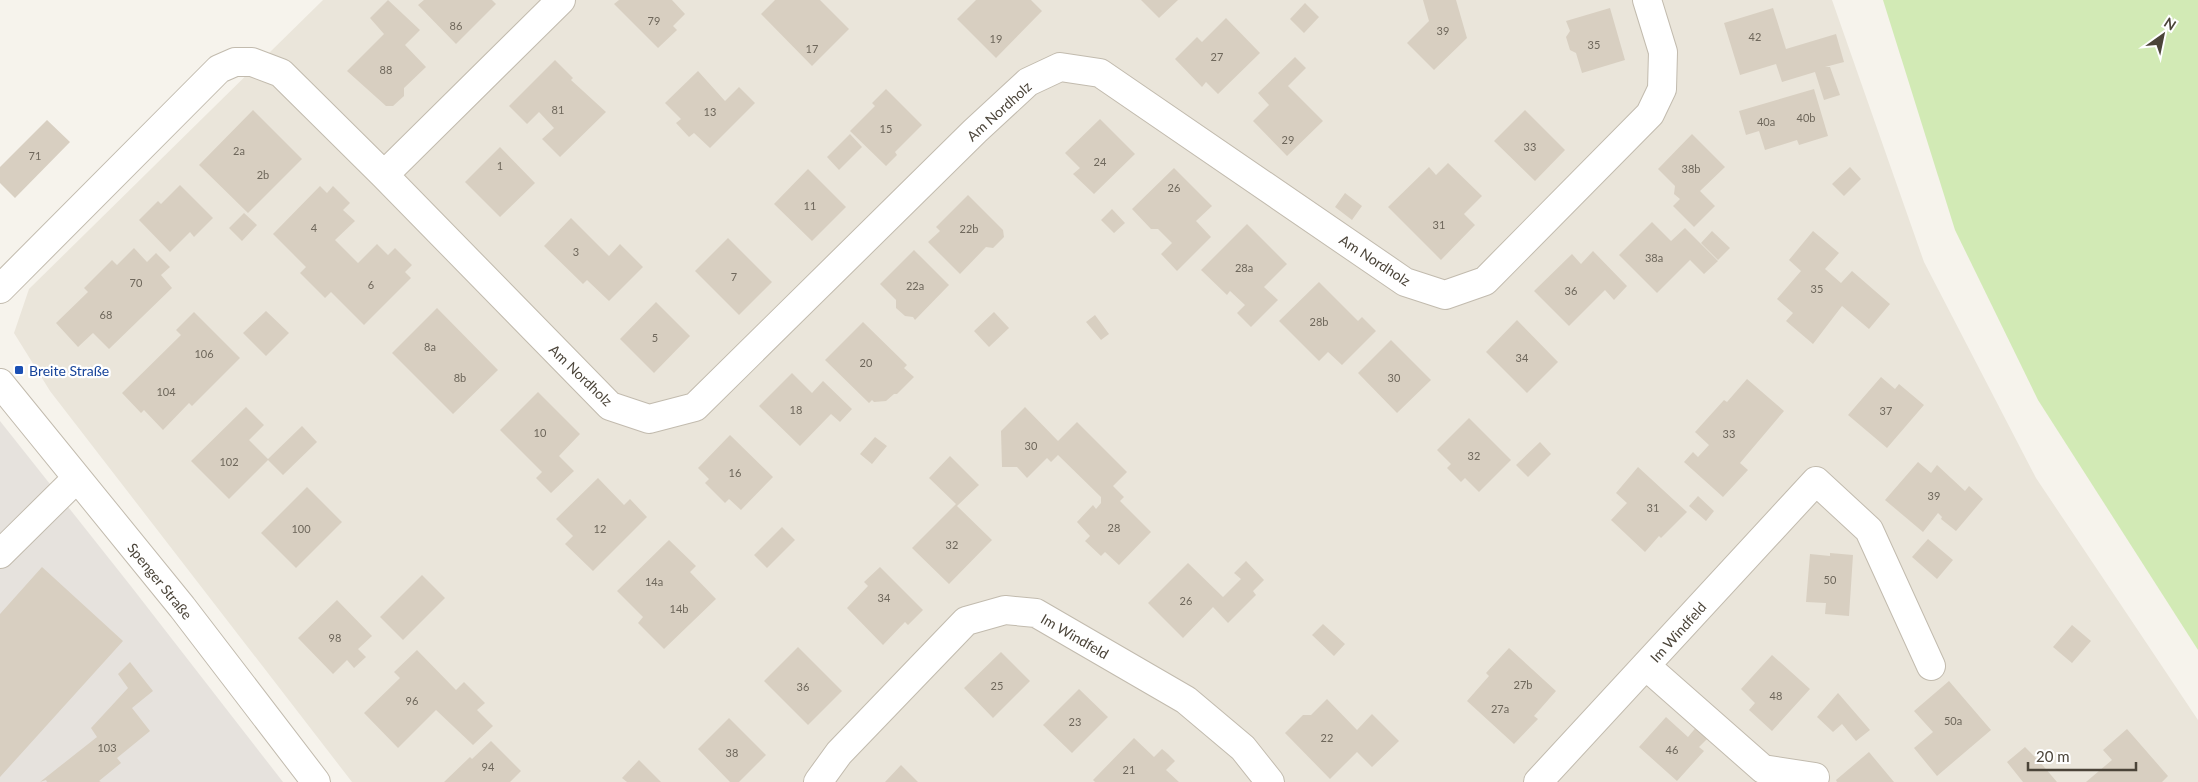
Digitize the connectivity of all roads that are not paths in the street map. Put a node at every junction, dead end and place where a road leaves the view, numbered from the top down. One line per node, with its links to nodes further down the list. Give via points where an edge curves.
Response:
1 (561, 0): 3 (street)
2 (1647, 0): 3 (street, Am Nordholz, via 1663,52 1662,89 1650,114 1485,281 1446,295 1405,282 1100,73 1060,66 1028,82 695,407 649,419 610,406)
3 (384, 175): 4 (street, Am Nordholz, via 281,73 252,62 235,62 219,70)
4 (0, 289)
5 (0, 382): 6 (street, Spenger Straße)
6 (77, 478): 7 (street); 11 (street, Spenger Straße, via 182,607)
7 (0, 554)
8 (1646, 666): 9 (street, Im Windfeld, via 1816,481 1869,530); 10 (street, via 1763,769); 14 (street, Im Windfeld)
9 (1931, 666)
10 (1815, 778)
11 (316, 782)
12 (818, 782): 13 (street, Im Windfeld, via 839,753 966,621 1005,610 1036,613 1186,700 1243,748)
13 (1270, 782)
14 (1538, 782)

